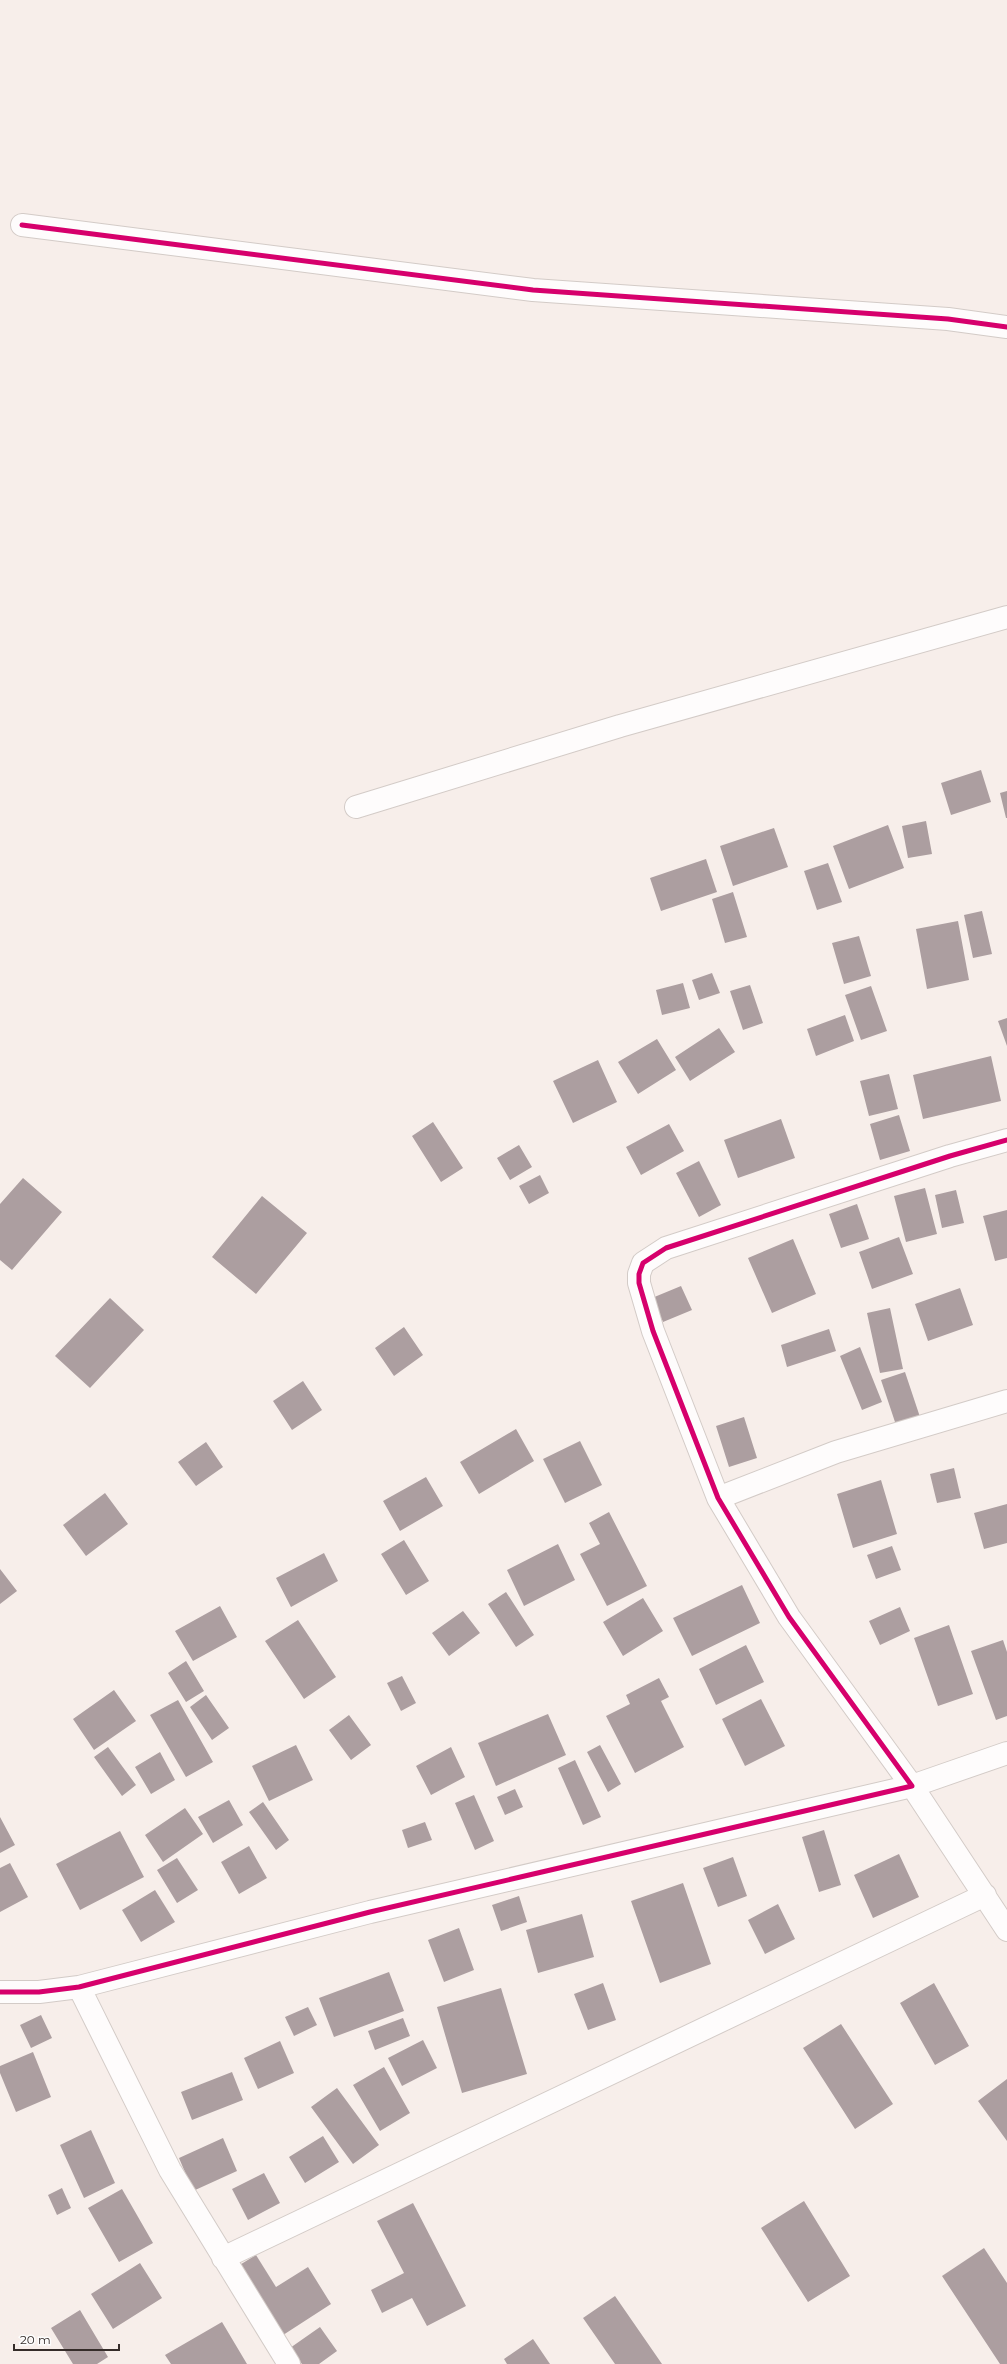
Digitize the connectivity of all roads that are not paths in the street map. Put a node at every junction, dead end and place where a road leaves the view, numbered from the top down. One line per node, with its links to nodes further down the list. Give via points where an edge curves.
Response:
1 (22, 225): 2 (street, via 533,290 948,319)
2 (1007, 327)
3 (1007, 617): 4 (street, via 620,726)
4 (356, 807)
5 (1007, 1140): 7 (street, via 666,1248 643,1263 639,1283 653,1331)
6 (1007, 1401): 7 (street, via 836,1452)
7 (718, 1498): 9 (street, via 789,1618)
8 (1007, 1753): 9 (street)
9 (912, 1786): 10 (street); 12 (street, via 370,1912)
10 (985, 1895): 11 (street); 14 (street)
11 (1007, 1930)
12 (79, 1987): 13 (street, via 38,1992); 14 (street, via 170,2170)
13 (0, 1992)
14 (223, 2258): 15 (street)
15 (289, 2364)

